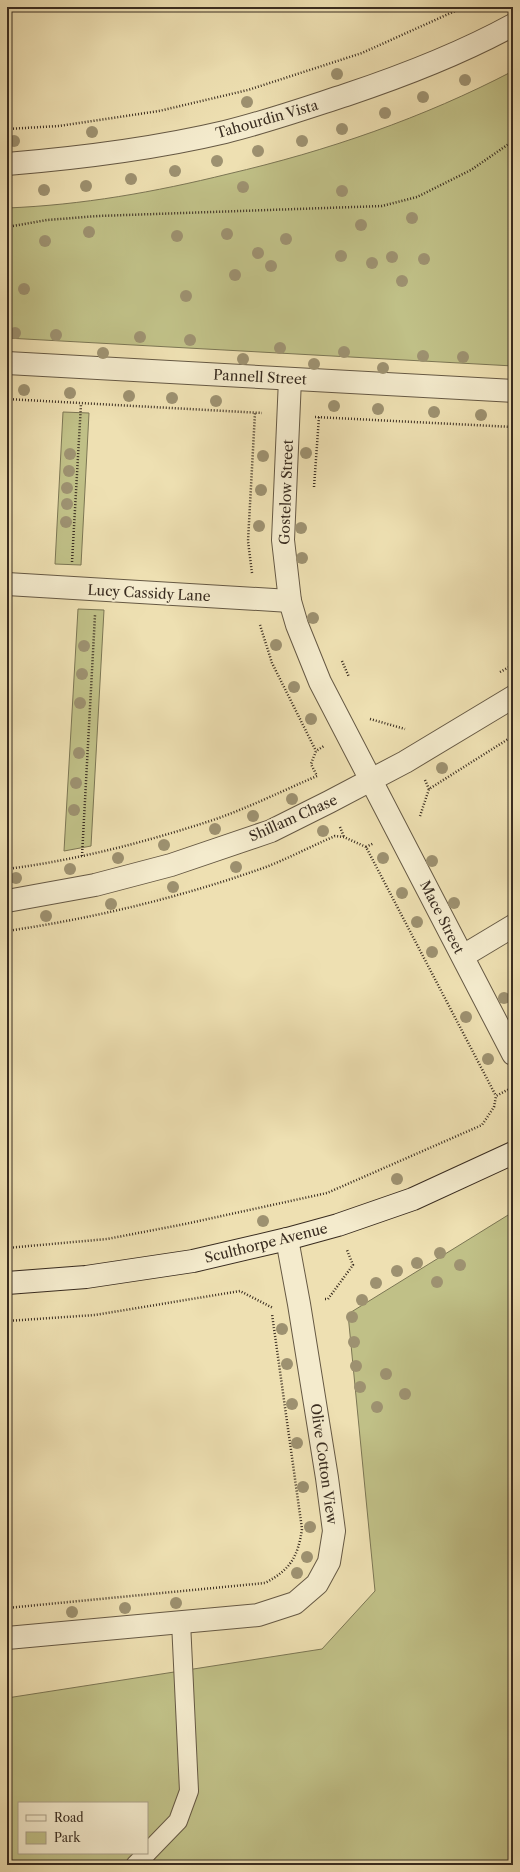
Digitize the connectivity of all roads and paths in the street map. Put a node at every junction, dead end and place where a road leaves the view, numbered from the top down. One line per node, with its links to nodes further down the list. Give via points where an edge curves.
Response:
1 (464, 7): 3 (path, via 362,52 248,90 159,111 59,126)
2 (513, 26): 5 (street, Tahourdin Vista, via 400,77 226,132 78,158)
3 (7, 129)
4 (513, 141): 6 (path, via 472,170 424,194 382,206 98,216 47,220)
5 (7, 164)
6 (7, 227)
7 (7, 363): 8 (street, Pannell Street)
8 (290, 378): 9 (street, Pannell Street); 12 (street, Gostelow Street)
9 (513, 391)
10 (7, 399): 11 (path)
11 (81, 404): 12 (path); 16 (path)
12 (289, 415): 13 (path); 18 (street, Gostelow Street, via 283,540)
13 (319, 417): 14 (path); 15 (path)
14 (513, 428)
15 (313, 493)
16 (71, 569)
17 (7, 584): 18 (street, Lucy Cassidy Lane)
18 (290, 601): 29 (street, Gostelow Street, via 320,682)
19 (95, 611): 32 (path)
20 (339, 654): 23 (path)
21 (513, 665): 22 (path)
22 (499, 673)
23 (352, 683)
24 (513, 697): 29 (street, Shillam Chase)
25 (369, 719): 26 (path, via 404,730)
26 (411, 726)
27 (513, 736): 30 (path, via 429,789)
28 (316, 751): 32 (path, via 311,764 317,776 214,819 131,845)
29 (372, 780): 34 (street, Shillam Chase, via 271,831 171,865 96,885); 36 (street, Mace Street)
30 (419, 818)
31 (366, 847): 39 (path)
32 (82, 856): 33 (path)
33 (7, 868)
34 (7, 901)
35 (513, 926): 36 (street)
36 (462, 956): 37 (street, Mace Street)
37 (513, 1054)
38 (513, 1087): 39 (path)
39 (496, 1096): 41 (path, via 494,1107 482,1125)
40 (513, 1153): 42 (street, Sculthorpe Avenue, via 413,1199)
41 (326, 1193): 42 (path); 44 (path, via 107,1239)
42 (338, 1225): 43 (street, Sculthorpe Avenue); 46 (path, via 352,1265 328,1299)
43 (287, 1239): 45 (street, Sculthorpe Avenue, via 193,1261 86,1277); 46 (street, Olive Cotton View)
44 (7, 1248)
45 (7, 1283)
46 (299, 1304): 47 (path); 50 (street, Olive Cotton View, via 334,1531 329,1562 317,1584 295,1603 258,1615)
47 (271, 1308): 48 (path, via 240,1291 95,1315); 49 (path, via 302,1529 292,1562 280,1575 266,1583)
48 (7, 1321)
49 (7, 1608)
50 (181, 1622): 51 (street, Olive Cotton View); 52 (lane, via 189,1791 178,1821)
51 (7, 1638)
52 (148, 1852)
53 (146, 1854): 54 (lane)
54 (135, 1865)

